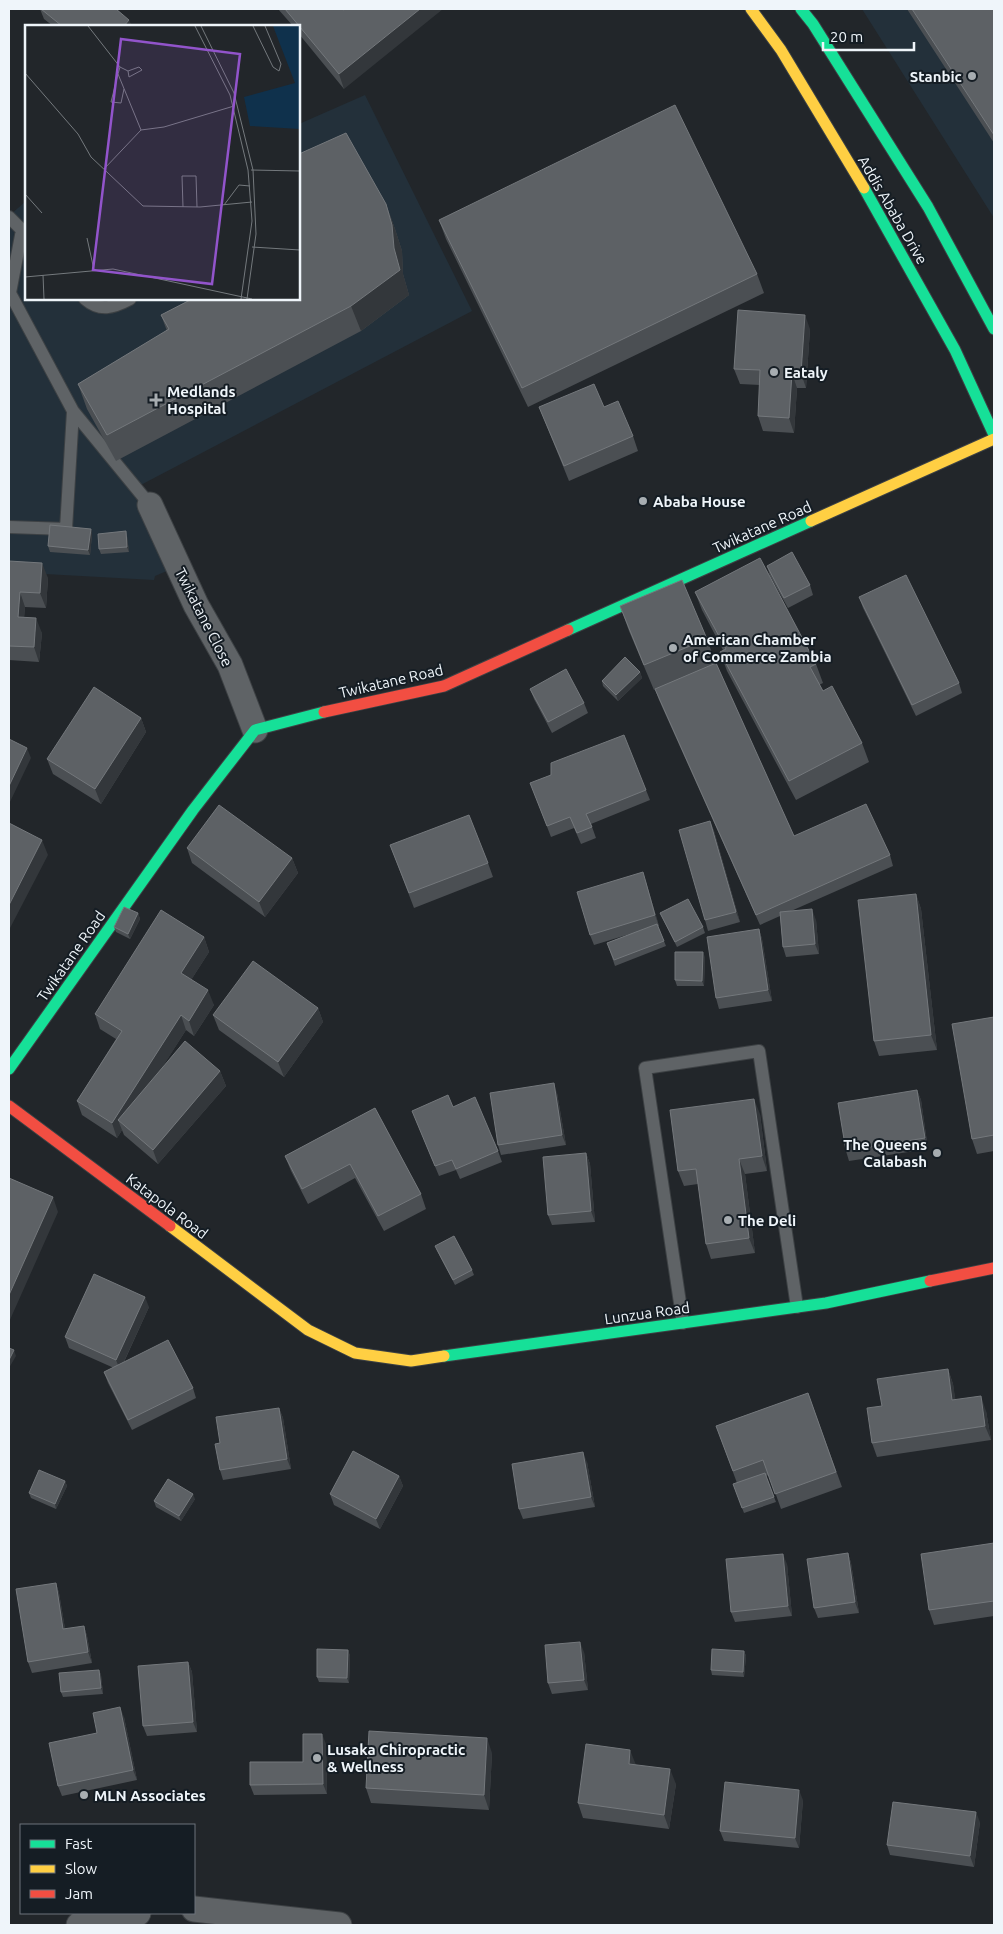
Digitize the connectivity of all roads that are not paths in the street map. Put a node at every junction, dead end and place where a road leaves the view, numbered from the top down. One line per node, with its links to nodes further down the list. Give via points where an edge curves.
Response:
1 (750, 9): 10 (street, Addis Ababa Drive, via 781,50 887,227 955,350)
2 (801, 9): 8 (street, Addis Ababa Drive, via 928,207)
3 (9, 217): 4 (lane)
4 (24, 231): 5 (lane)
5 (9, 296): 9 (lane)
6 (86, 300): 7 (lane, via 105,308)
7 (128, 300)
8 (994, 329)
9 (73, 411): 12 (lane); 13 (lane, via 66,529)
10 (994, 435)
11 (994, 439): 14 (street, Twikatane Road, via 444,686)
12 (150, 505): 14 (street, Twikatane Close, via 196,605 230,666)
13 (9, 527)
14 (255, 730): 15 (street, Twikatane Road, via 193,810)
15 (9, 1069)
16 (9, 1106): 20 (street, Katapola Road)
17 (994, 1268): 18 (street, Lunzua Road)
18 (797, 1307): 19 (street, Lunzua Road); 19 (lane, via 759,1051 645,1068)
19 (683, 1323): 20 (street, Lunzua Road, via 411,1361 355,1353)
20 (308, 1330)
21 (195, 1909): 24 (street)
22 (133, 1914): 23 (street)
23 (79, 1925)
24 (339, 1925)

